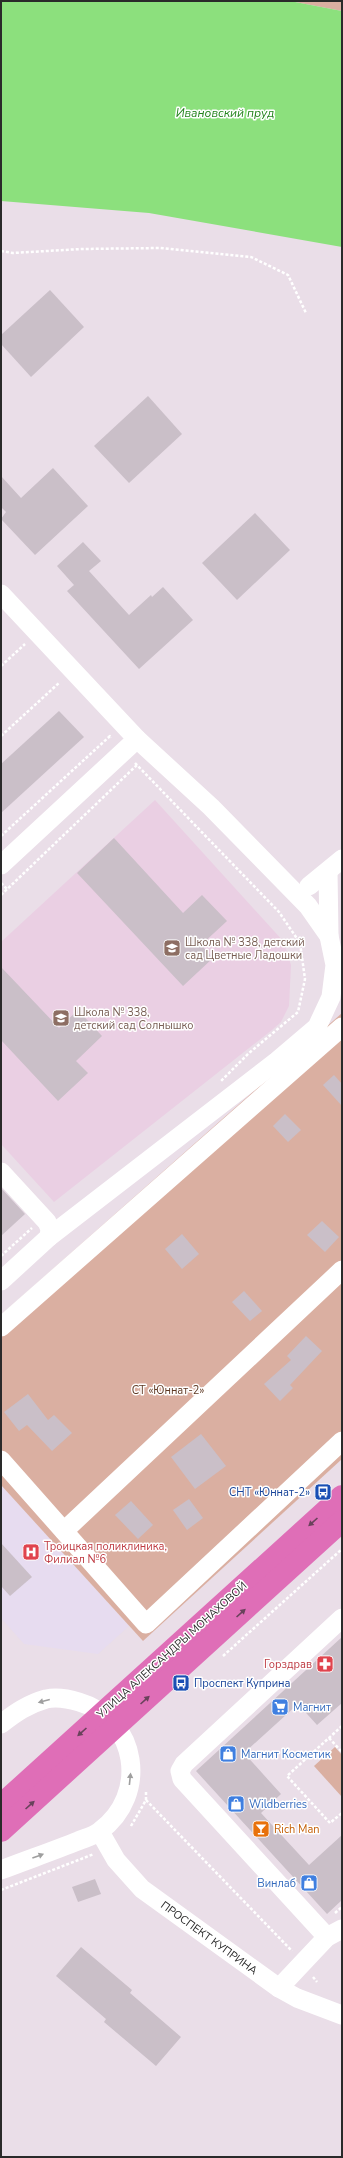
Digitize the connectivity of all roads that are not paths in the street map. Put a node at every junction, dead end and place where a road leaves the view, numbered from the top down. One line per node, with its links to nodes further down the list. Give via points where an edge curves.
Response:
1 (1, 594): 2 (street)
2 (130, 745): 4 (street); 7 (street, via 212,806 308,906)
3 (342, 859): 5 (street)
4 (1, 865)
5 (328, 871): 6 (street); 7 (street)
6 (309, 886)
7 (329, 936): 8 (street)
8 (338, 977): 11 (street, via 317,1028)
9 (342, 1027): 14 (street)
10 (1, 1172): 11 (street, via 47,1222 50,1229)
11 (49, 1237): 13 (street)
12 (342, 1270): 19 (street)
13 (1, 1281)
14 (1, 1327)
15 (342, 1441): 19 (street, via 146,1624)
16 (1, 1460): 19 (street)
17 (342, 1496): 21 (main road, УЛИЦА АЛЕКСАНДРЫ МОНАХОВОЙ, one-way to 21)
18 (342, 1521): 21 (main road, УЛИЦА АЛЕКСАНДРЫ МОНАХОВОЙ, one-way to 18)
19 (64, 1531)
20 (342, 1618): 27 (street, via 184,1764 180,1771 182,1779)
21 (110, 1719): 22 (street, one-way to 22, via 90,1705 68,1699 47,1699 19,1710); 23 (main road, УЛИЦА АЛЕКСАНДРЫ МОНАХОВОЙ, one-way to 23); 24 (main road, УЛИЦА АЛЕКСАНДРЫ МОНАХОВОЙ, one-way to 21); 25 (street, one-way to 21, via 127,1797 131,1778 131,1758 126,1741)
22 (1, 1724)
23 (1, 1805)
24 (1, 1831)
25 (103, 1839): 26 (street, one-way to 25); 28 (street, ПРОСПЕКТ КУПРИНА, via 116,1860 142,1888)
26 (1, 1870)
27 (334, 1933): 28 (street)
28 (279, 1988): 29 (street, ПРОСПЕКТ КУПРИНА)
29 (342, 2015)

